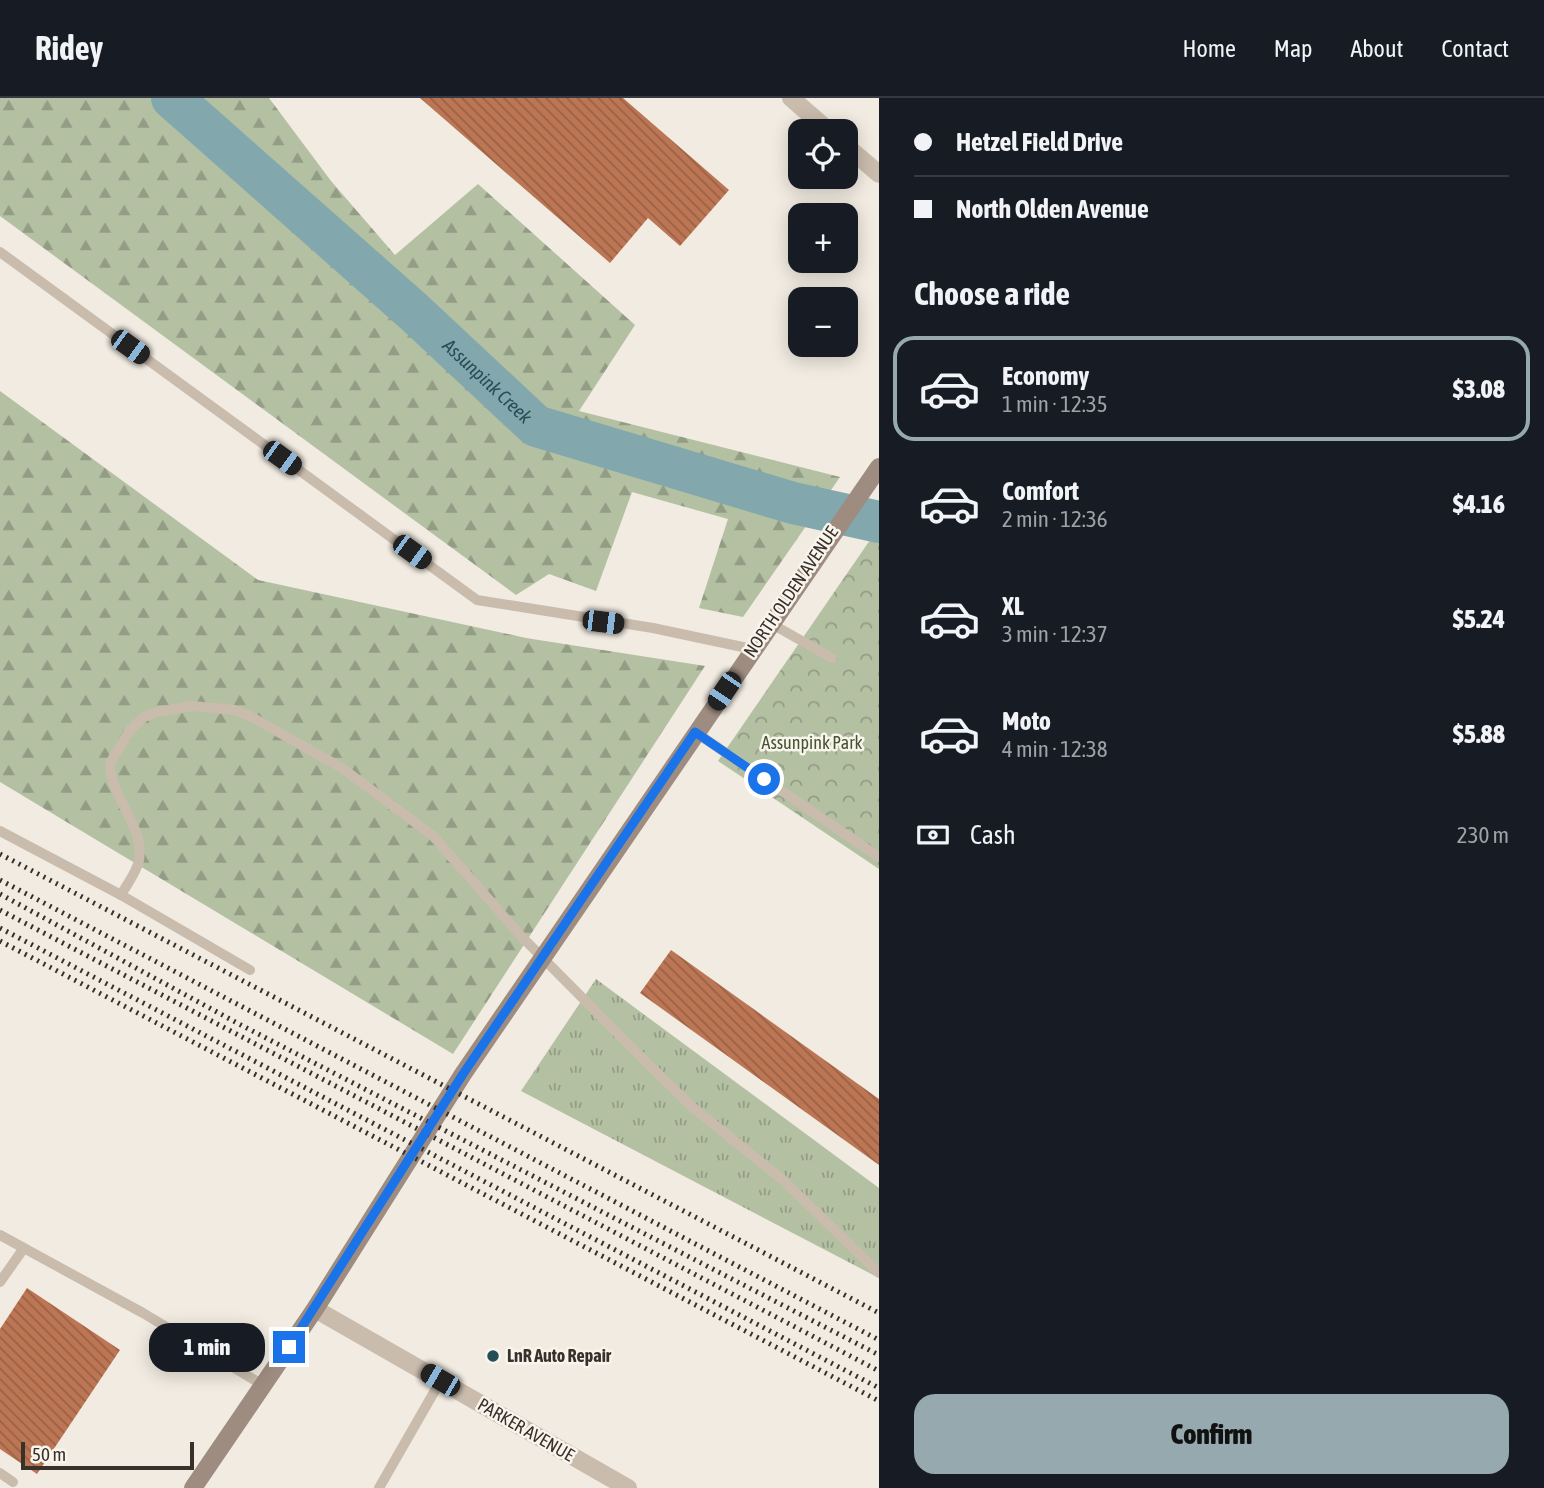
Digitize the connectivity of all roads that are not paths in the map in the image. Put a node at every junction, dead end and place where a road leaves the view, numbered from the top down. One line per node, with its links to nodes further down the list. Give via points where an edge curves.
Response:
1 (791, 98): 2 (street)
2 (815, 119)
3 (858, 156): 4 (street)
4 (879, 174)
5 (0, 252): 8 (lane, via 477,600)
6 (879, 467): 7 (main road, NORTH OLDEN AVENUE)
7 (770, 623): 8 (main road, NORTH OLDEN AVENUE); 9 (lane)
8 (752, 649): 10 (main road, NORTH OLDEN AVENUE)
9 (832, 658)
10 (695, 732): 12 (lane); 19 (main road, NORTH OLDEN AVENUE, via 463,1074)
11 (0, 831): 13 (lane)
12 (879, 857)
13 (121, 895): 14 (lane); 17 (lane, via 135,870 139,845 113,785 110,763 130,730 144,717 170,709 234,710 248,715 342,768 433,836 522,936 657,1073 783,1180)
14 (250, 970)
15 (0, 1235): 16 (lane)
16 (24, 1248): 18 (lane); 21 (lane)
17 (879, 1273)
18 (0, 1282)
19 (315, 1309): 20 (street, PARKER AVENUE); 21 (main road, NORTH OLDEN AVENUE)
20 (440, 1380): 25 (lane); 26 (street, PARKER AVENUE)
21 (262, 1385): 24 (main road, NORTH OLDEN AVENUE)
22 (0, 1473): 23 (lane)
23 (13, 1482)
24 (192, 1488)
25 (379, 1488)
26 (628, 1488)

